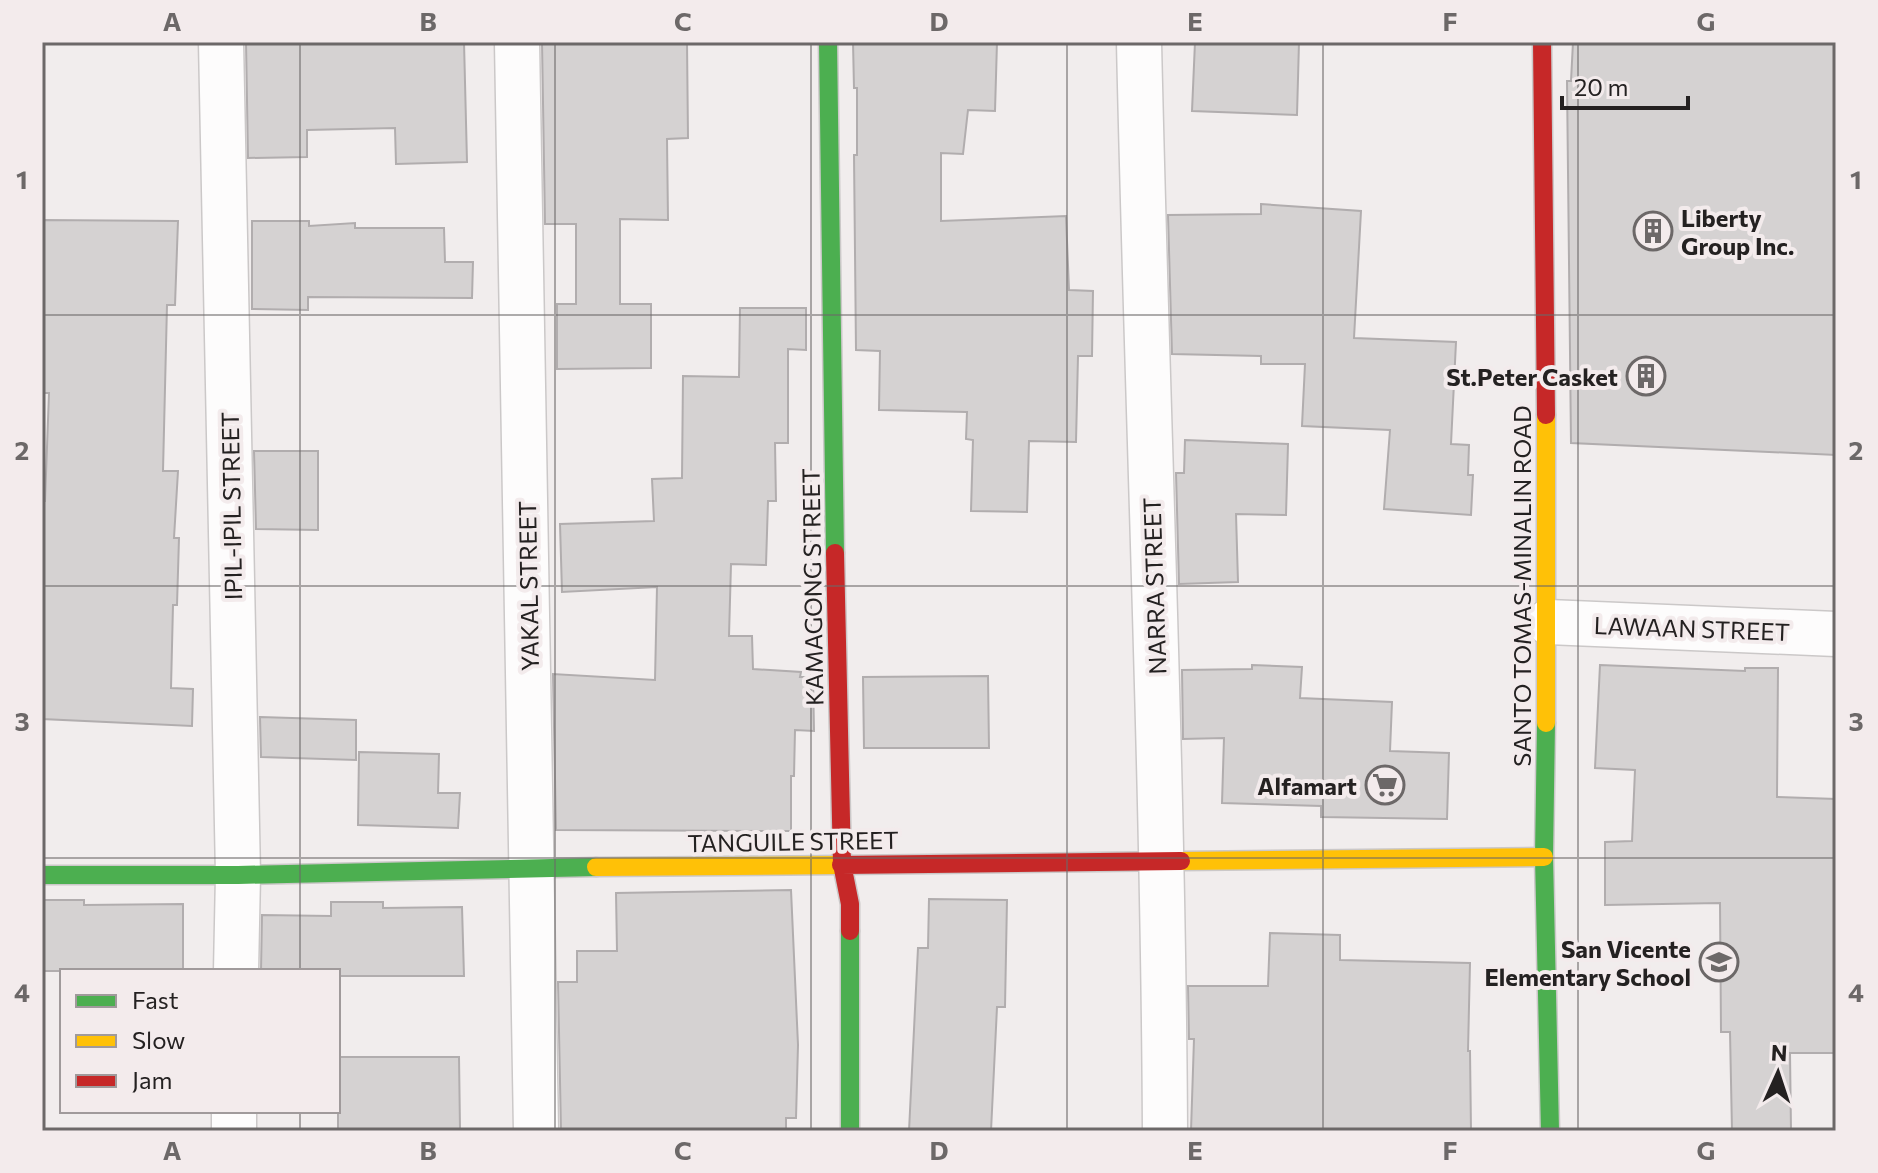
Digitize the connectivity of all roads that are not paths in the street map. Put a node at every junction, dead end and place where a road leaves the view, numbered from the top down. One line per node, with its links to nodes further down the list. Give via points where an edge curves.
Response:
1 (221, 42): 13 (street, IPIL-IPIL STREET)
2 (517, 42): 11 (street, YAKAL STREET)
3 (828, 42): 10 (street, KAMAGONG STREET)
4 (1139, 42): 9 (street, NARRA STREET)
5 (1542, 42): 6 (street, SANTO TOMAS-MINALIN ROAD)
6 (1548, 622): 7 (street, LAWAAN STREET); 8 (street, SANTO TOMAS-MINALIN ROAD)
7 (1836, 634)
8 (1544, 857): 9 (street, TANGUILE STREET); 18 (street, SANTO TOMAS-MINALIN ROAD)
9 (1163, 862): 10 (street, TANGUILE STREET); 17 (street, NARRA STREET)
10 (842, 864): 11 (street, TANGUILE STREET); 16 (street, KAMAGONG STREET, via 850,904)
11 (533, 868): 13 (street, TANGUILE STREET); 15 (street, YAKAL STREET)
12 (42, 875): 13 (street, TANGUILE STREET)
13 (238, 875): 14 (street, IPIL-IPIL STREET)
14 (236, 969)
15 (536, 1131)
16 (850, 1131)
17 (1165, 1131)
18 (1550, 1131)

